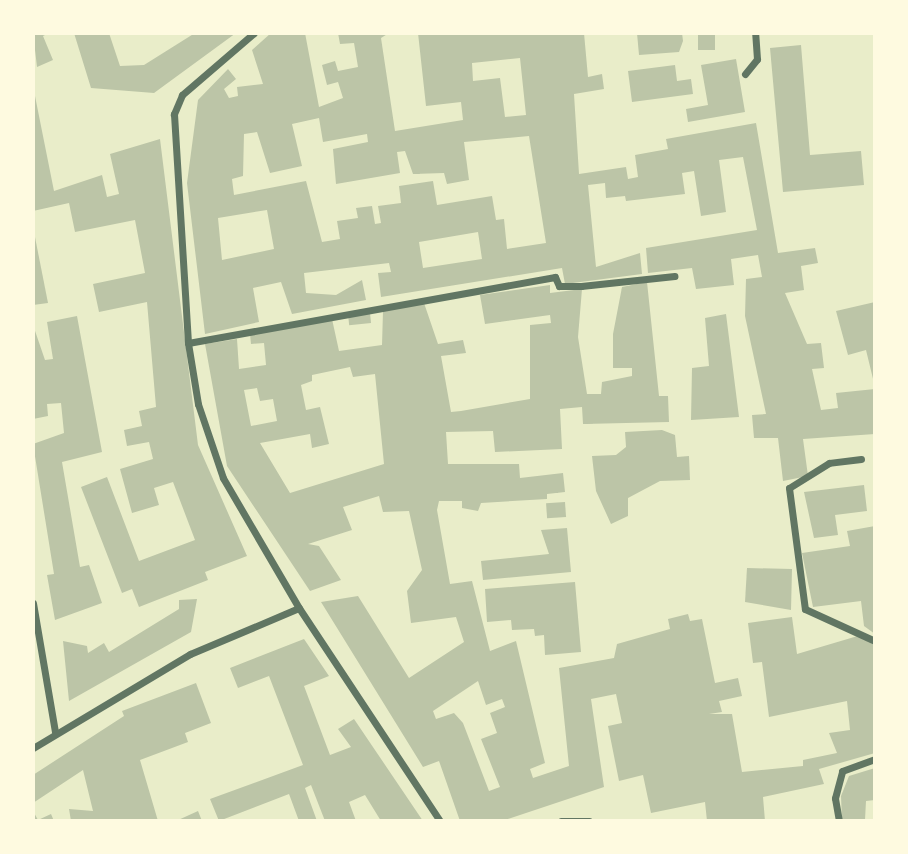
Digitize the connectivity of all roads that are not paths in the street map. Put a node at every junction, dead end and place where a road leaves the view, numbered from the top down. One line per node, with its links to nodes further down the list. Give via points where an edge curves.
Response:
1 (254, 33): 5 (street, via 182,95 174,114)
2 (755, 33): 3 (street, via 757,59)
3 (745, 74)
4 (674, 276): 5 (street, via 581,286 559,286 555,277)
5 (188, 343): 8 (street, via 198,404 223,478)
6 (861, 459): 9 (street, via 829,463 789,488 805,609)
7 (33, 603): 10 (street)
8 (299, 608): 10 (street, via 190,654); 13 (street)
9 (875, 640)
10 (55, 732): 11 (street)
11 (33, 748)
12 (875, 759): 16 (street, via 842,771 835,798)
13 (440, 821)
14 (561, 821): 15 (street)
15 (589, 821)
16 (839, 821)

